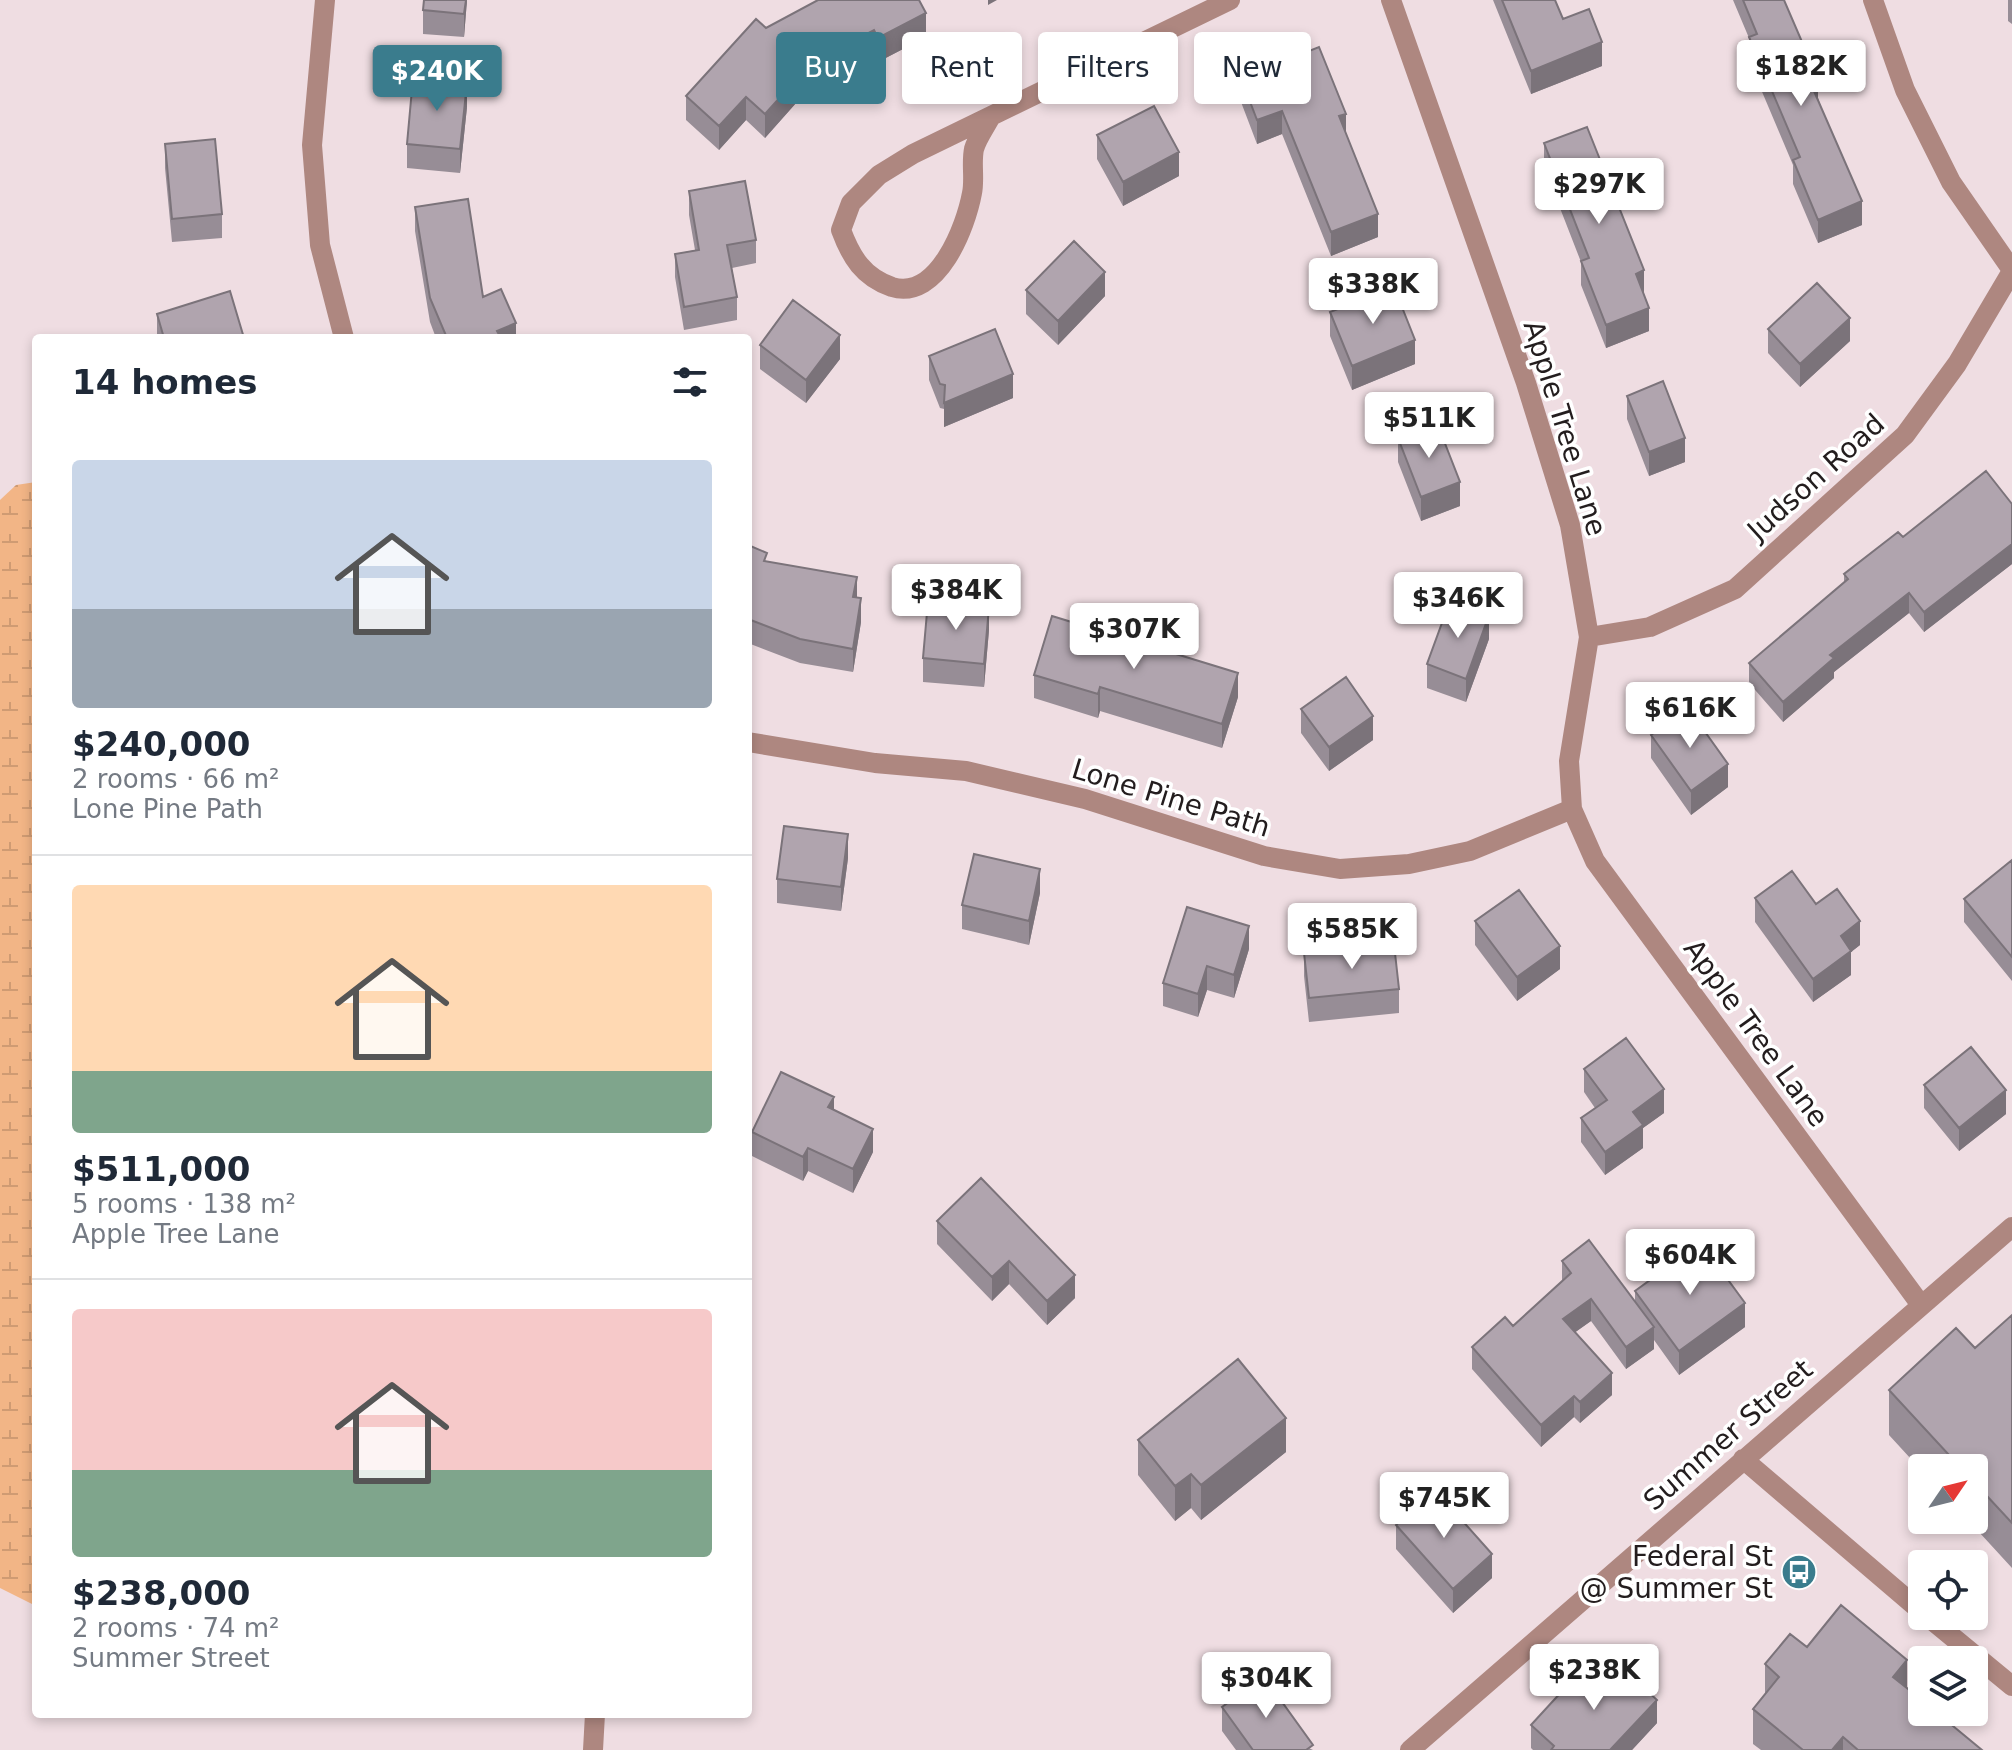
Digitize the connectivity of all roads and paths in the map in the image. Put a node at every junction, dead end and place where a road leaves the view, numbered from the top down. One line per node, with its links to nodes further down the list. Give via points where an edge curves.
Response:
1 (325, 0): 7 (street, via 312,145 320,245)
2 (1230, 0): 5 (street)
3 (1391, 0): 8 (street, Apple Tree Lane, via 1526,383 1570,525)
4 (1873, 0): 6 (street, via 1905,90 1951,182)
5 (991, 116): 5 (street, via 879,175 851,203 841,230 851,257 874,280 911,287 933,276 951,253 973,191 974,149)
6 (2012, 270): 8 (street, Judson Road, via 1957,364 1905,435 1735,589 1650,627)
7 (343, 334)
8 (1589, 637): 10 (street, Apple Tree Lane, via 1569,761)
9 (752, 743): 10 (street, Lone Pine Path, via 875,763 966,771 1085,799 1264,856 1340,869 1409,864 1470,851)
10 (1572, 809): 12 (street, Apple Tree Lane, via 1595,861)
11 (2012, 1227): 12 (street, Summer Street)
12 (1921, 1305): 13 (street, Summer Street)
13 (1743, 1459): 14 (street); 19 (street, Summer Street)
14 (1908, 1600)
15 (1944, 1630): 16 (street)
16 (2012, 1686)
17 (595, 1718): 18 (street)
18 (593, 1750)
19 (1410, 1750)

